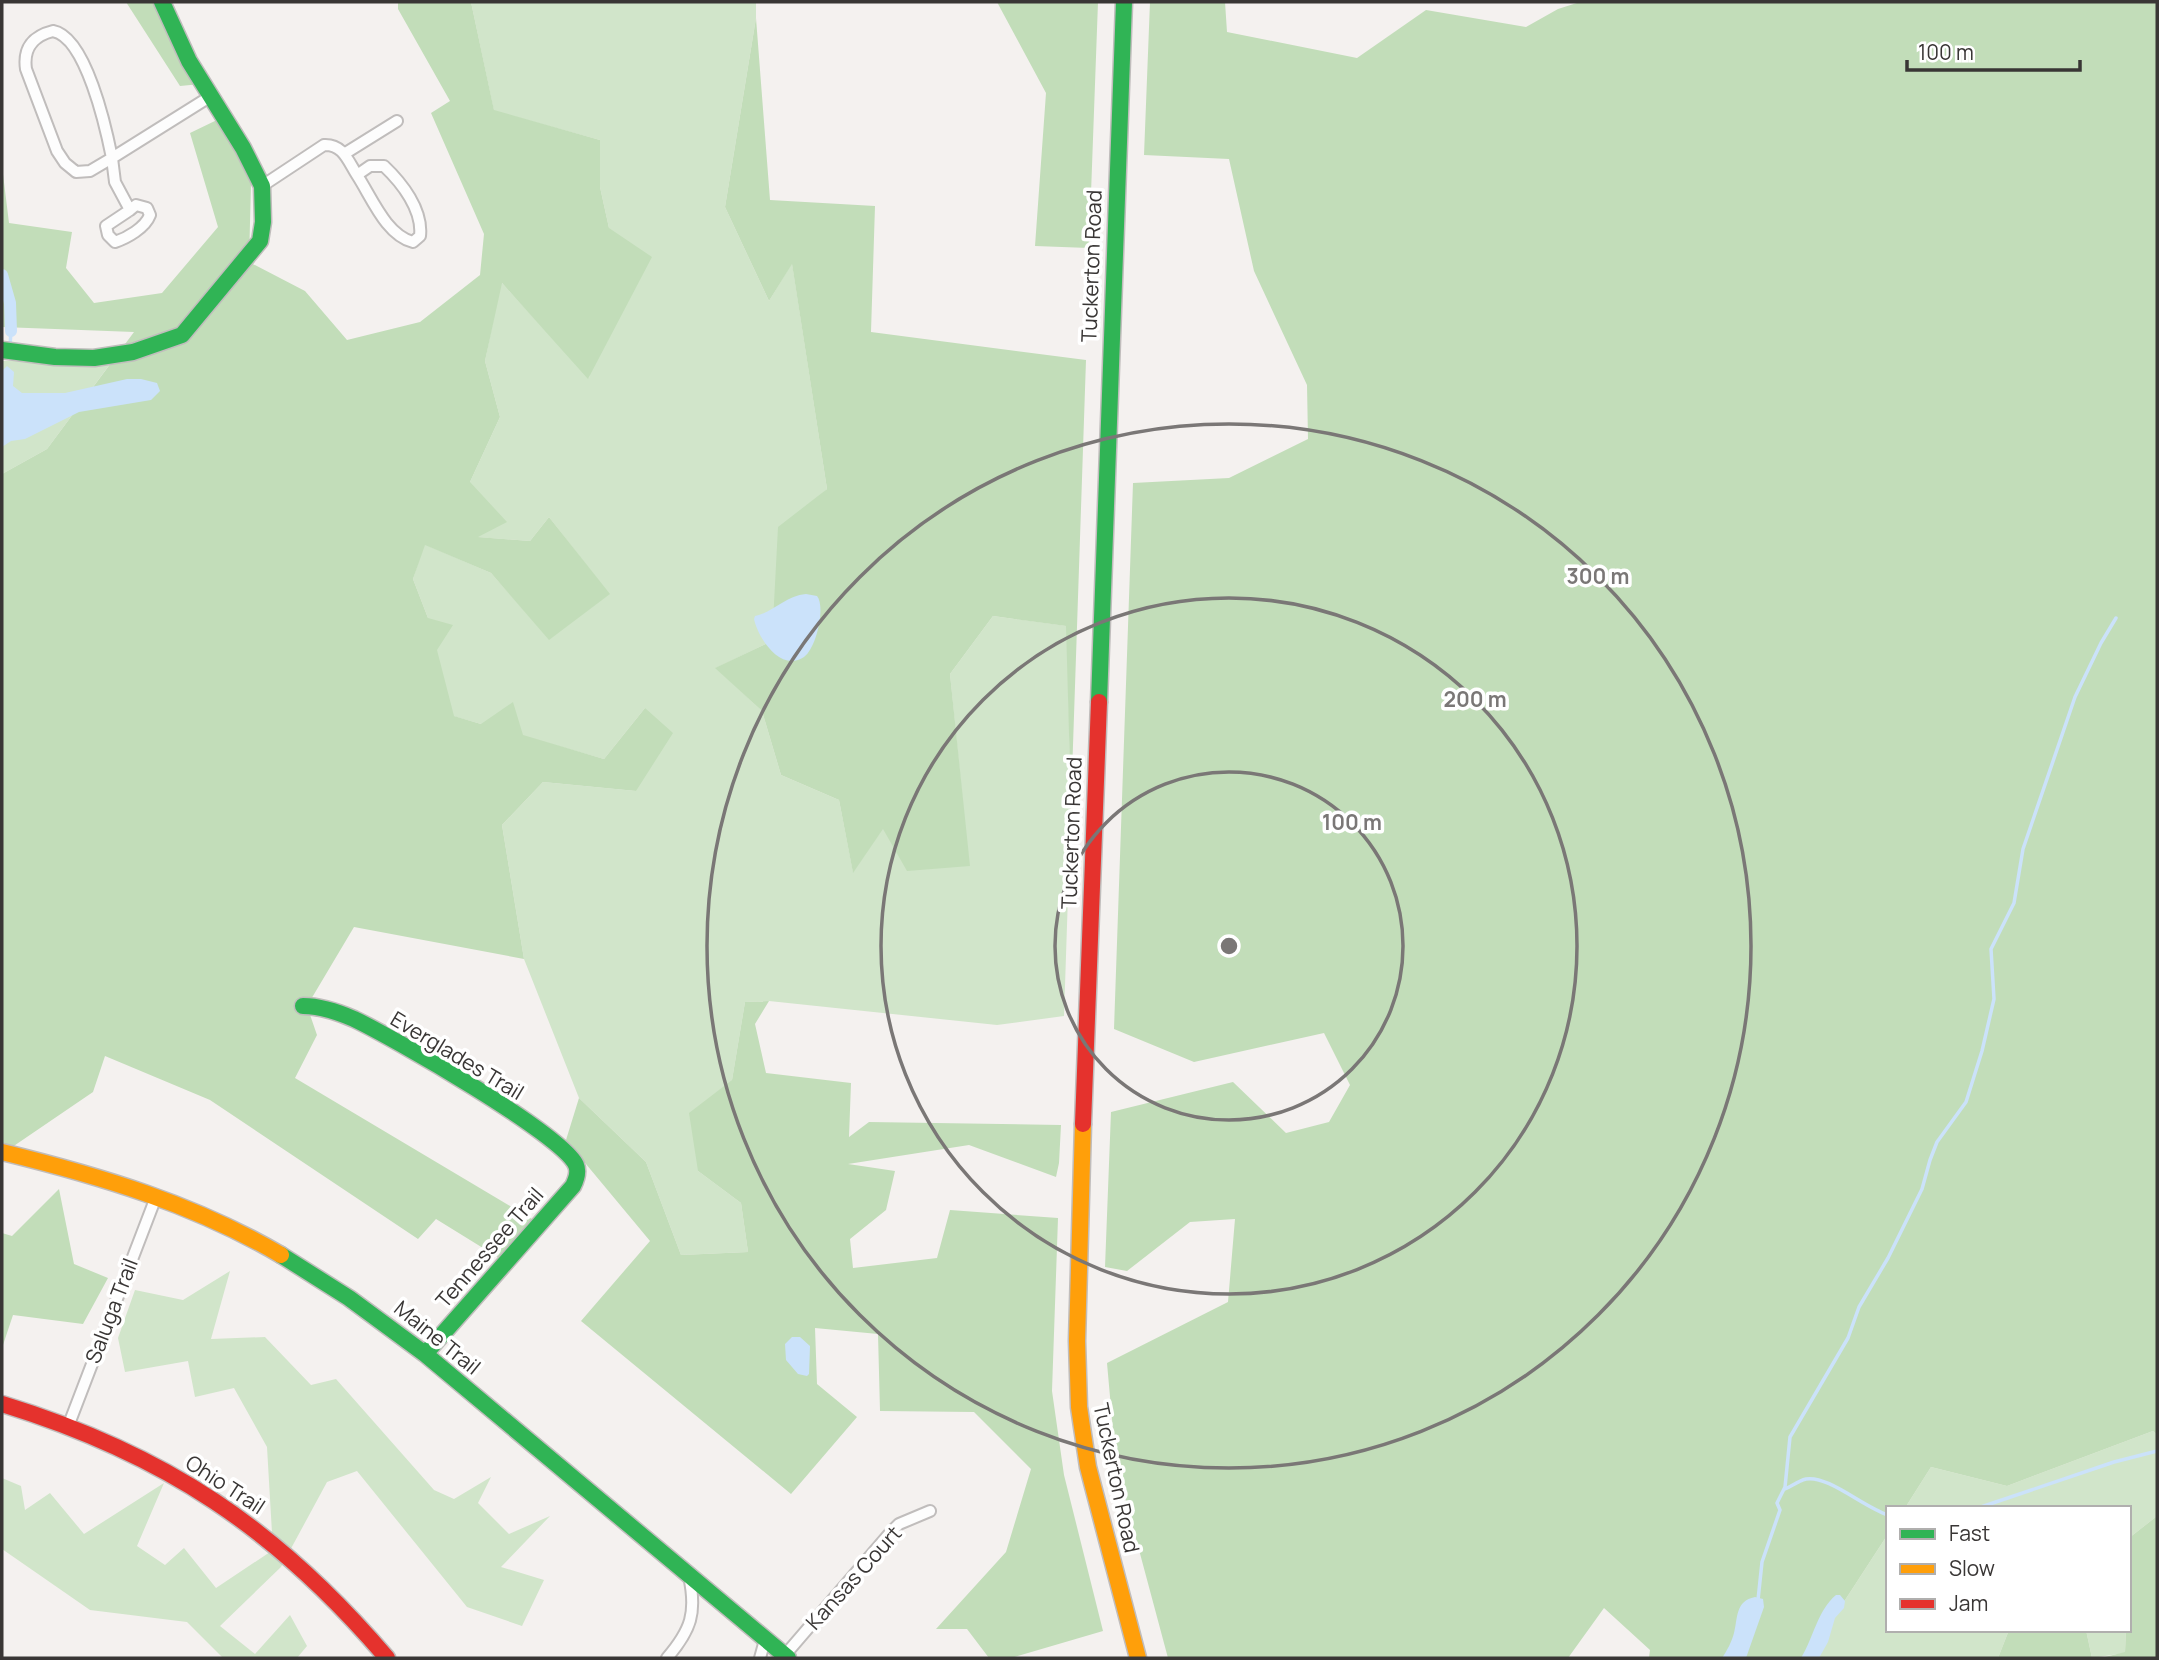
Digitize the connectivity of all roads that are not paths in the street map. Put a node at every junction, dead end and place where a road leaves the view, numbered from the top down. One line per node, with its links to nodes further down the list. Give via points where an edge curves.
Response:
1 (162, 2): 3 (street)
2 (1124, 2): 25 (street, Tuckerton Road, via 1077,1364 1088,1467)
3 (211, 96): 6 (street); 8 (street)
4 (397, 121): 5 (street)
5 (344, 154): 7 (street); 8 (street, via 334,145 324,145)
6 (112, 158): 6 (street, via 93,88 74,46 62,33 37,37 27,49 26,69 60,158 83,173); 9 (street, via 115,182)
7 (358, 175): 7 (street, via 370,166 384,166 397,178 422,223 420,236 413,242 400,239)
8 (262, 186): 10 (street, via 260,241 182,335 133,352 94,358)
9 (130, 210)
10 (2, 351)
11 (303, 1006): 13 (street, Everglades Trail, via 330,1009 357,1021 484,1094 561,1148)
12 (2, 1152): 14 (street, Maine Trail, via 74,1169)
13 (577, 1166): 15 (street, Tennessee Trail, via 573,1185)
14 (156, 1198): 15 (street, Maine Trail, via 257,1241 366,1309); 17 (street, Saluga Trail)
15 (425, 1354): 19 (street, Maine Trail)
16 (2, 1404): 17 (street, Ohio Trail)
17 (69, 1424): 22 (street, Ohio Trail, via 151,1463 259,1532 341,1607)
18 (930, 1511): 21 (street, Kansas Court, via 899,1524 890,1533)
19 (689, 1576): 20 (street, Maine Trail); 23 (street, via 691,1623)
20 (765, 1640): 21 (street, Maine Trail); 24 (street)
21 (787, 1657)
22 (387, 1658)
23 (667, 1658)
24 (760, 1658)
25 (1138, 1658)

